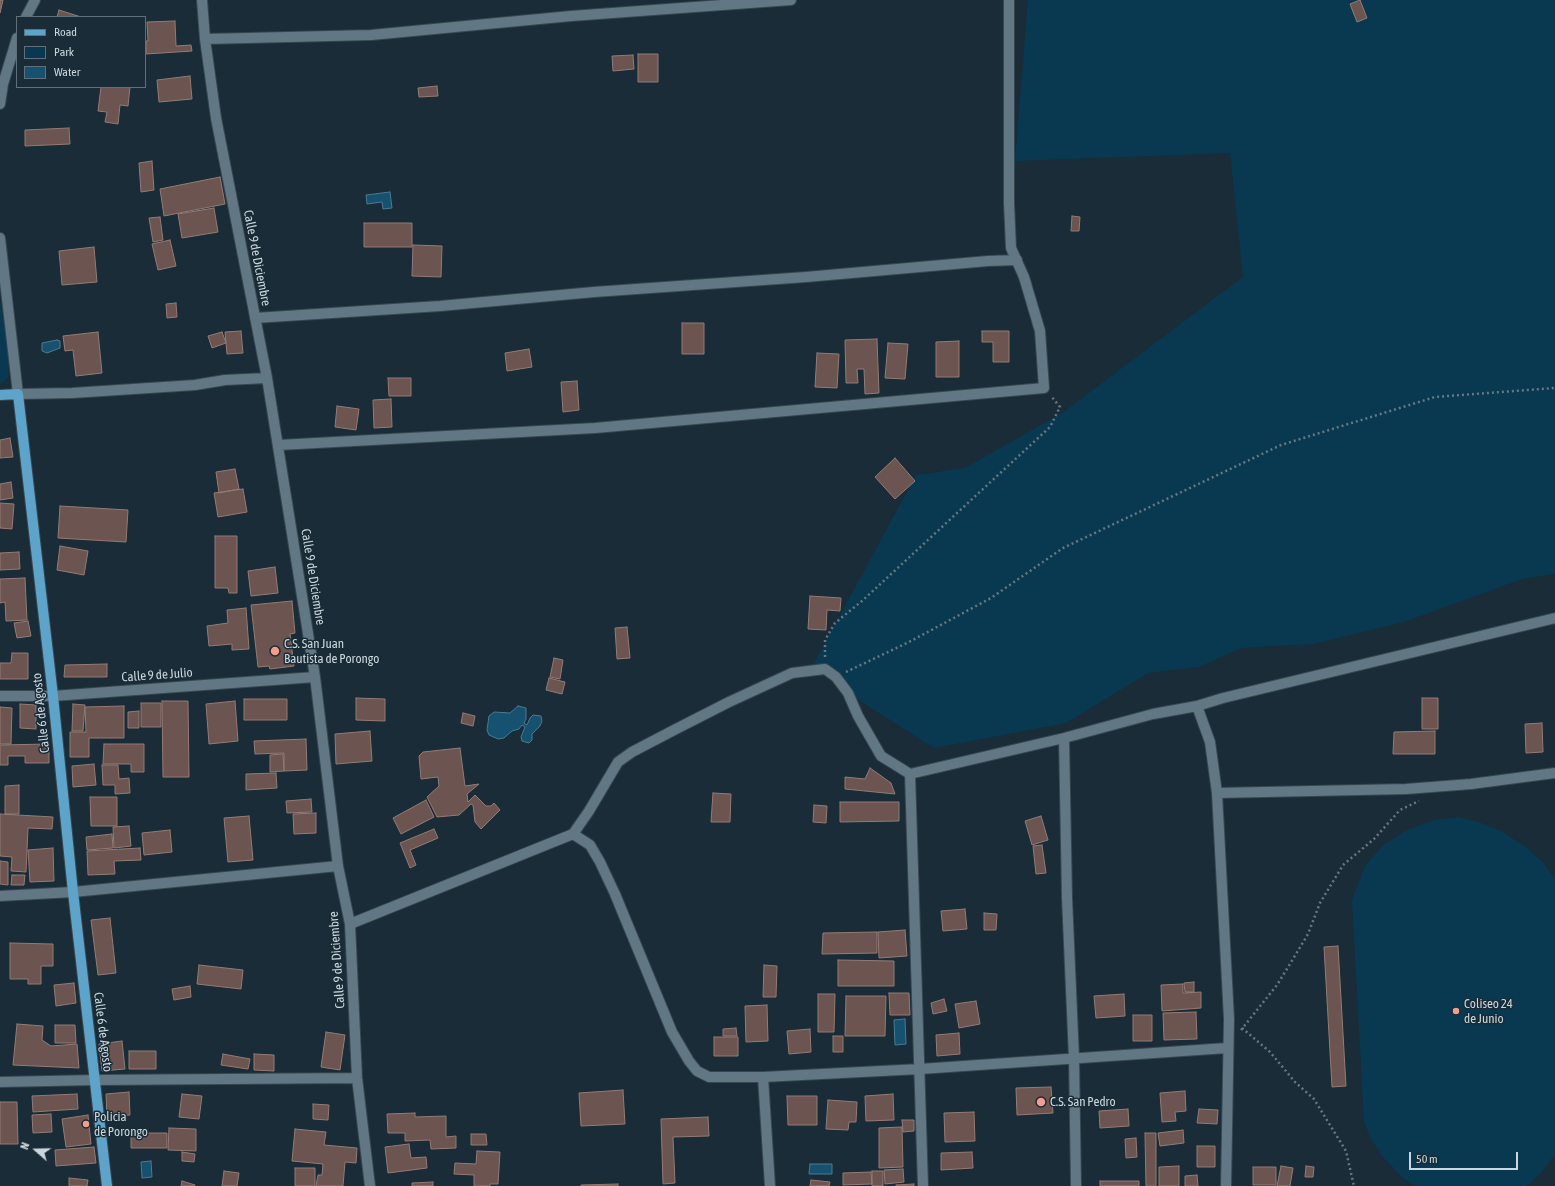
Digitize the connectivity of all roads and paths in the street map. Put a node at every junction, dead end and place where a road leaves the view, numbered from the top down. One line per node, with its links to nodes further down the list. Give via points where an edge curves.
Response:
1 (36, 0): 5 (street)
2 (202, 0): 6 (street, Calle 9 de Diciembre)
3 (791, 0): 6 (street, via 571,16 370,35)
4 (1009, 0): 10 (street, via 1009,203 1012,248)
5 (27, 16)
6 (205, 39): 11 (street, Calle 9 de Diciembre, via 216,118)
7 (16, 41): 8 (street, via 3,84)
8 (0, 104)
9 (0, 238): 15 (street, Calle 6 de Agosto)
10 (1017, 260): 11 (street, via 440,306); 13 (street, via 1040,331)
11 (255, 318): 12 (street, Calle 9 de Diciembre)
12 (267, 378): 15 (street, via 72,393); 17 (street, Calle 9 de Diciembre)
13 (1044, 388): 17 (street, via 595,428); 19 (path, via 1060,407 1050,428 835,623 825,640)
14 (1555, 388): 21 (path, via 1435,397 1281,445 1063,548 991,598)
15 (18, 394): 16 (main road); 23 (main road, Calle 6 de Agosto)
16 (0, 395)
17 (279, 445): 20 (street, Calle 9 de Diciembre)
18 (1555, 618): 24 (street)
19 (825, 669): 21 (street); 30 (street, via 792,673 632,752 618,762)
20 (315, 677): 23 (street, Calle 9 de Julio); 31 (street, Calle 9 de Diciembre)
21 (836, 677): 27 (street, via 848,693 861,723 881,756)
22 (0, 696): 23 (street, Calle 9 de Julio)
23 (53, 696): 32 (main road, Calle 6 de Agosto)
24 (1198, 706): 25 (street, via 1153,714); 29 (street, via 1210,742)
25 (1064, 738): 27 (street); 38 (street)
26 (1555, 773): 28 (street)
27 (910, 774): 39 (street)
28 (1439, 786): 29 (street); 36 (path, via 1400,810 1374,838 1343,865 1320,903 1308,934 1290,964)
29 (1218, 793): 35 (street)
30 (573, 834): 34 (street); 40 (street, via 590,845 600,862 672,1032 689,1062 697,1071 709,1077)
31 (338, 866): 32 (street); 34 (street, Calle 9 de Diciembre)
32 (73, 892): 33 (street); 42 (main road, Calle 6 de Agosto)
33 (0, 896)
34 (350, 924): 41 (street, Calle 9 de Diciembre)
35 (1228, 1019): 36 (path); 37 (street)
36 (1243, 1028): 37 (path); 50 (path, via 1270,1052 1295,1082 1314,1099 1346,1151)
37 (1227, 1048): 38 (street); 49 (street)
38 (1074, 1058): 39 (street); 48 (street)
39 (920, 1069): 40 (street); 47 (street)
40 (763, 1077): 46 (street)
41 (358, 1078): 42 (street); 45 (street, Calle 9 de Diciembre)
42 (96, 1080): 43 (street); 44 (main road, Calle 6 de Agosto)
43 (0, 1082)
44 (107, 1186)
45 (370, 1186)
46 (770, 1186)
47 (923, 1186)
48 (1076, 1186)
49 (1226, 1186)
50 (1354, 1186)

